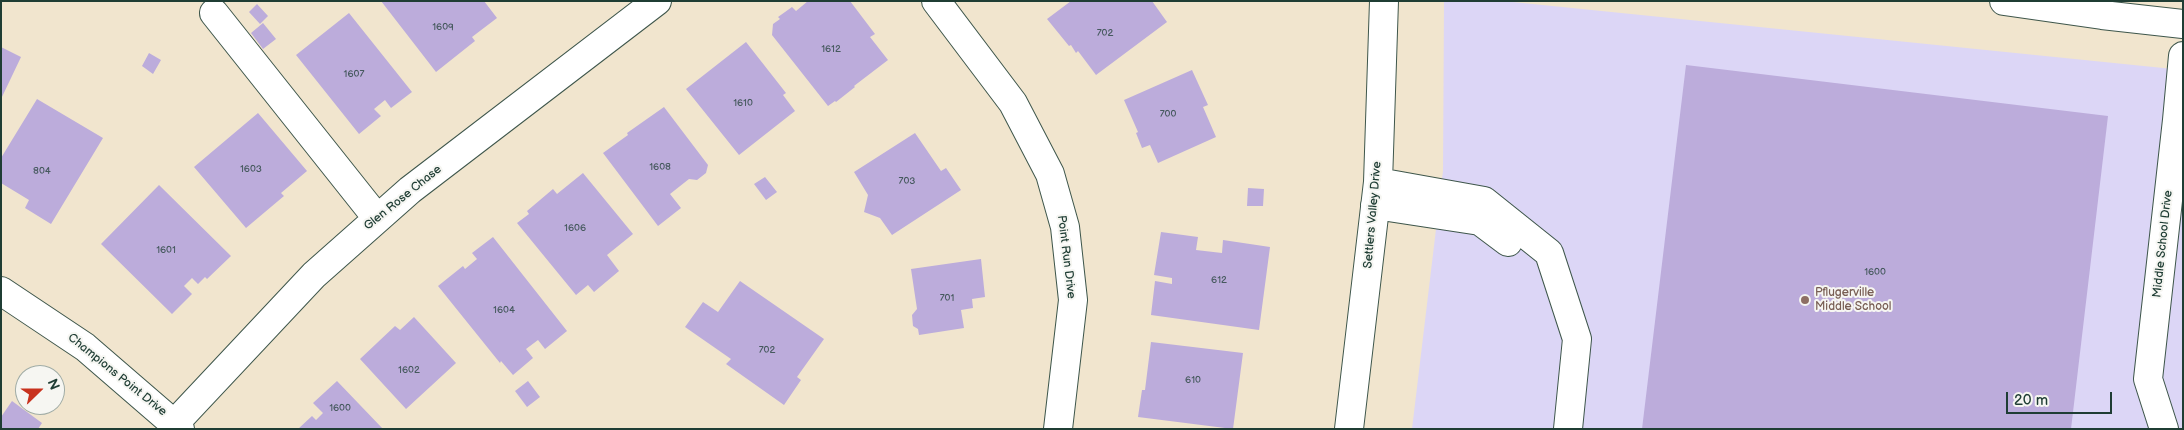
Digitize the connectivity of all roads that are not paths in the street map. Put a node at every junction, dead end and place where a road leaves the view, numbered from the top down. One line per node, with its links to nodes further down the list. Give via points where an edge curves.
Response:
1 (657, 1): 9 (street, Glen Rose Chase)
2 (936, 1): 12 (street, Point Run Drive, via 1013,103 1050,174 1065,227 1073,300)
3 (1384, 1): 8 (street, Settlers Valley Drive)
4 (2004, 1): 6 (street)
5 (214, 13): 9 (street)
6 (2183, 24)
7 (2183, 56): 16 (street, Middle School Drive, via 2148,379)
8 (1377, 193): 13 (street, Settlers Valley Drive); 14 (street, via 1480,221 1537,265 1559,343); 15 (street, via 1484,201 1549,253 1577,339)
9 (377, 218): 11 (street, Glen Rose Chase, via 314,275)
10 (1, 291): 11 (street, Champions Point Drive, via 85,347)
11 (178, 426)
12 (1058, 429)
13 (1349, 429)
14 (1550, 429)
15 (1568, 429)
16 (2164, 429)

